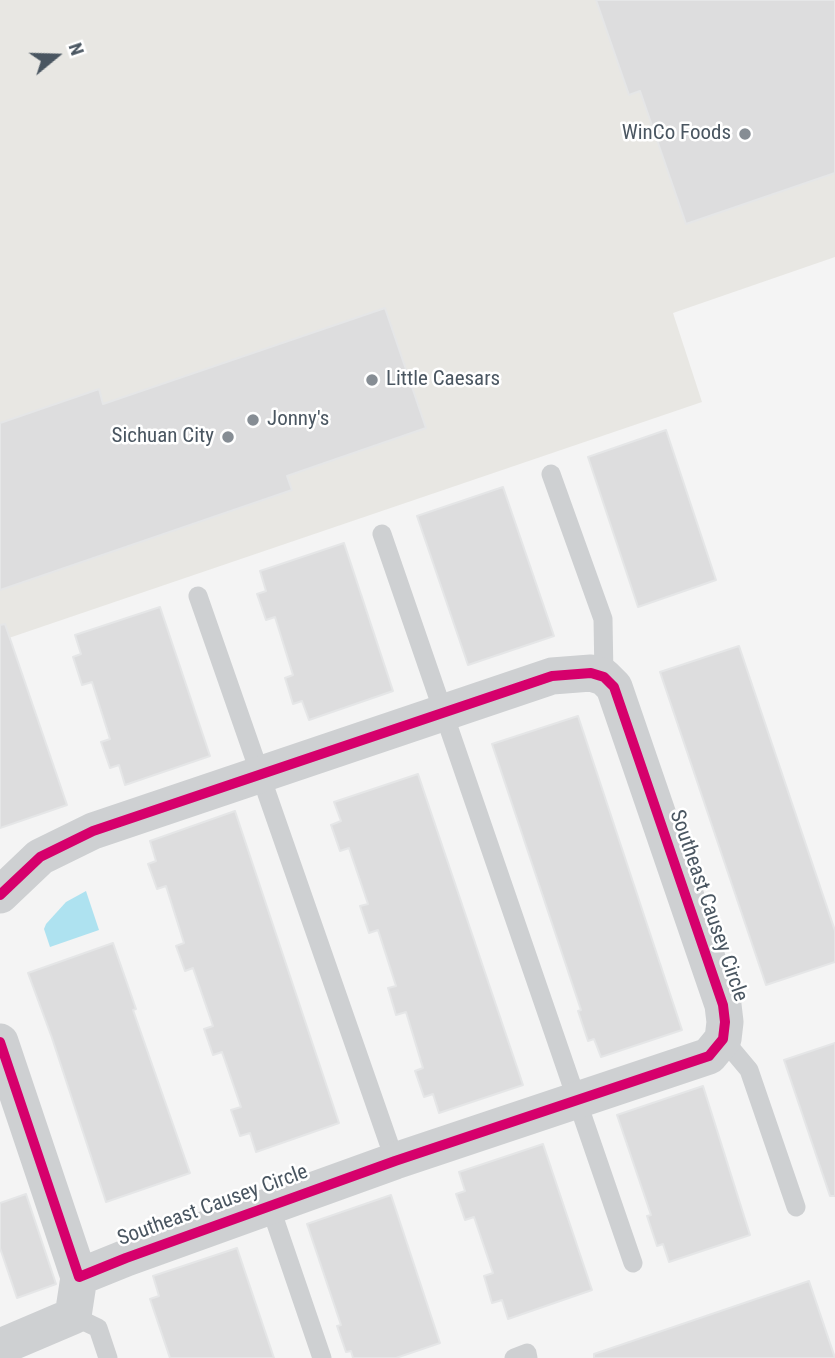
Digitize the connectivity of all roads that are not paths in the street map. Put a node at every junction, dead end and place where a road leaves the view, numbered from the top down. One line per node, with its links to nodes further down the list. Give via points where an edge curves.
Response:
1 (551, 474): 4 (lane, via 603,619)
2 (382, 534): 5 (lane)
3 (198, 596): 6 (lane)
4 (604, 677): 5 (street, via 591,673 552,676); 8 (street, Southeast Causey Circle, via 614,687 723,1005)
5 (444, 713): 6 (street); 10 (lane)
6 (261, 775): 7 (street, via 93,831 40,857); 11 (lane)
7 (0, 895)
8 (723, 1040): 10 (street, Southeast Causey Circle, via 709,1056); 13 (lane, via 749,1070)
9 (0, 1042): 15 (street)
10 (577, 1100): 11 (street, Southeast Causey Circle); 14 (lane)
11 (395, 1161): 12 (street, Southeast Causey Circle)
12 (270, 1206): 15 (street, Southeast Causey Circle); 19 (lane)
13 (796, 1207)
14 (634, 1263)
15 (79, 1278): 16 (street)
16 (73, 1316): 17 (street); 18 (lane, via 98,1328)
17 (0, 1346)
18 (108, 1358)
19 (322, 1358)
20 (514, 1358): 21 (lane, via 527,1353)
21 (528, 1358)

